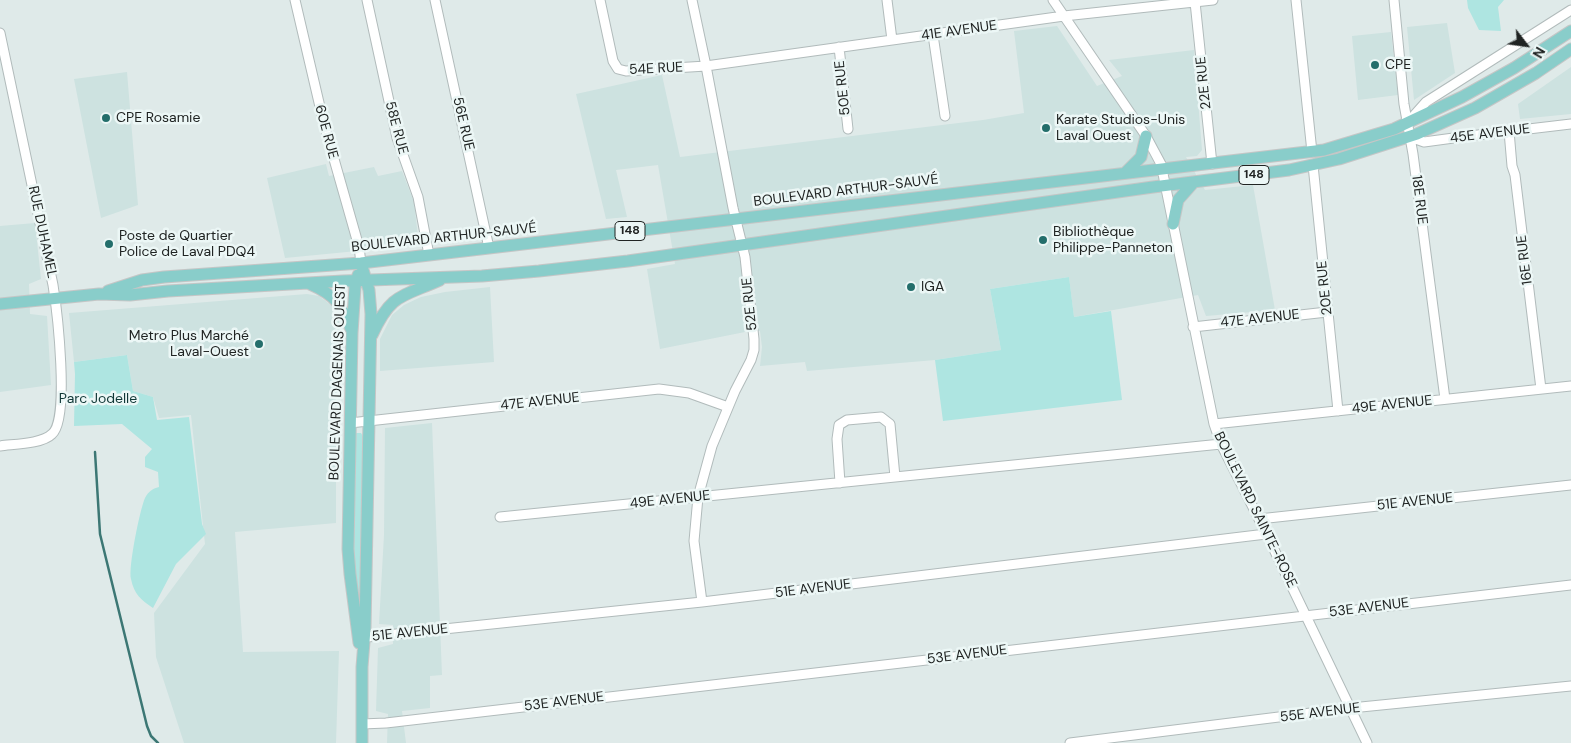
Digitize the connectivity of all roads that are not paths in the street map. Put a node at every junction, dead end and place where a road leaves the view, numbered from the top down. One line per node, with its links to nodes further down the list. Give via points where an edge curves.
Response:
1 (295, 0): 40 (street, 60E RUE)
2 (367, 0): 39 (street, 58E RUE, via 397,138 418,197)
3 (435, 0): 38 (street, 56E RUE)
4 (600, 0): 20 (street, 54E RUE, via 613,61 618,69)
5 (692, 0): 20 (street, 52E RUE)
6 (887, 0): 17 (street)
7 (1053, 0): 13 (street, BOULEVARD SAINTE-ROSE)
8 (1213, 0): 11 (street, 41E AVENUE)
9 (1296, 0): 28 (street)
10 (1394, 0): 22 (street, 18E RUE)
11 (1195, 2): 13 (street, 41E AVENUE); 29 (street, 22E RUE)
12 (1571, 10): 22 (street, via 1426,102)
13 (1064, 16): 16 (street, 41E AVENUE); 26 (street, BOULEVARD SAINTE-ROSE)
14 (1571, 30): 22 (main road, BOULEVARD ARTHUR-SAUVÉ / 148, via 1490,82)
15 (0, 33): 45 (street, RUE DUHAMEL)
16 (933, 35): 17 (street, 41E AVENUE); 21 (street)
17 (892, 40): 18 (street, 41E AVENUE)
18 (839, 47): 20 (street, 41E AVENUE); 24 (street, 50E RUE)
19 (1571, 49): 27 (main road, BOULEVARD ARTHUR-SAUVÉ / 148, via 1488,101)
20 (706, 66): 35 (street, 52E RUE)
21 (945, 116)
22 (1408, 122): 27 (street, 18E RUE); 28 (main road, BOULEVARD ARTHUR-SAUVÉ / 148, via 1394,129)
23 (1571, 124): 25 (street, 45E AVENUE)
24 (848, 129)
25 (1509, 131): 27 (street, 45E AVENUE, via 1424,142); 52 (street, 16E RUE)
26 (1146, 136): 31 (street, BOULEVARD SAINTE-ROSE); 32 (main road, via 1141,158)
27 (1410, 137): 30 (main road, BOULEVARD ARTHUR-SAUVÉ / 148); 53 (street, 18E RUE)
28 (1312, 152): 29 (main road, BOULEVARD ARTHUR-SAUVÉ / 148)
29 (1212, 164): 31 (main road, BOULEVARD ARTHUR-SAUVÉ / 148)
30 (1313, 165): 33 (main road, BOULEVARD ARTHUR-SAUVÉ / 148); 47 (street, 20E RUE)
31 (1162, 169): 32 (main road, BOULEVARD ARTHUR-SAUVÉ / 148); 34 (street, BOULEVARD SAINTE-ROSE)
32 (1126, 172): 35 (main road, BOULEVARD ARTHUR-SAUVÉ / 148)
33 (1194, 182): 34 (main road, BOULEVARD ARTHUR-SAUVÉ / 148); 36 (main road, via 1178,200)
34 (1165, 185): 36 (street, BOULEVARD SAINTE-ROSE); 37 (main road, BOULEVARD ARTHUR-SAUVÉ / 148)
35 (736, 219): 37 (street, 52E RUE); 38 (main road, BOULEVARD ARTHUR-SAUVÉ / 148)
36 (1173, 224): 48 (street, BOULEVARD SAINTE-ROSE)
37 (742, 245): 41 (main road, BOULEVARD ARTHUR-SAUVÉ / 148, via 550,270); 54 (street, 52E RUE, via 754,350)
38 (489, 248): 39 (main road, BOULEVARD ARTHUR-SAUVÉ / 148)
39 (429, 255): 40 (main road, BOULEVARD ARTHUR-SAUVÉ / 148)
40 (361, 263): 42 (main road, BOULEVARD DAGENAIS OUEST); 44 (main road, BOULEVARD ARTHUR-SAUVÉ / 148, via 164,277 142,280)
41 (446, 277): 42 (main road, BOULEVARD ARTHUR-SAUVÉ / 148); 50 (main road, via 394,301)
42 (361, 280): 43 (main road, BOULEVARD ARTHUR-SAUVÉ / 148); 49 (main road, BOULEVARD DAGENAIS OUEST); 50 (main road, BOULEVARD DAGENAIS OUEST, via 370,300)
43 (308, 283): 44 (main road, BOULEVARD ARTHUR-SAUVÉ / 148, via 130,295); 49 (main road, via 335,298)
44 (99, 294): 45 (main road, BOULEVARD ARTHUR-SAUVÉ / 148)
45 (55, 298): 46 (main road, BOULEVARD ARTHUR-SAUVÉ / 148); 60 (street, RUE DUHAMEL, via 61,368 59,421 55,432 41,440)
46 (0, 304)
47 (1327, 312): 48 (street, 47E AVENUE); 55 (street, 20E RUE)
48 (1194, 327): 58 (street, BOULEVARD SAINTE-ROSE)
49 (352, 333): 57 (main road, BOULEVARD DAGENAIS OUEST)
50 (370, 338): 56 (main road, BOULEVARD DAGENAIS OUEST)
51 (1571, 386): 52 (street, 49E AVENUE)
52 (1541, 389): 53 (street, 49E AVENUE)
53 (1445, 399): 55 (street, 49E AVENUE)
54 (728, 407): 56 (street, 47E AVENUE, via 689,393 659,389); 64 (street, 52E RUE, via 712,446)
55 (1338, 411): 58 (street, 49E AVENUE)
56 (369, 421): 57 (street, 47E AVENUE); 71 (main road, BOULEVARD DAGENAIS OUEST)
57 (350, 422): 71 (main road, BOULEVARD DAGENAIS OUEST, via 349,564)
58 (1214, 424): 59 (street, BOULEVARD SAINTE-ROSE)
59 (1222, 444): 61 (street, 49E AVENUE); 66 (street, BOULEVARD SAINTE-ROSE)
60 (0, 446)
61 (895, 477): 62 (street, 49E AVENUE); 62 (street, via 890,424 882,417 847,420 839,425 837,439)
62 (840, 483): 64 (street, 49E AVENUE)
63 (1571, 485): 66 (street, 51E AVENUE)
64 (698, 497): 65 (street, 49E AVENUE); 69 (street, 52E RUE, via 694,540)
65 (500, 517)
66 (1259, 518): 67 (street, BOULEVARD SAINTE-ROSE)
67 (1266, 534): 69 (street, 51E AVENUE); 70 (street, BOULEVARD SAINTE-ROSE)
68 (1571, 585): 70 (street, 53E AVENUE)
69 (702, 602): 71 (street, 51E AVENUE)
70 (1305, 616): 73 (street, BOULEVARD SAINTE-ROSE); 74 (street, 53E AVENUE)
71 (361, 638): 74 (main road, BOULEVARD DAGENAIS OUEST)
72 (1571, 686): 73 (street, 55E AVENUE)
73 (1351, 708): 76 (street, 55E AVENUE); 77 (street, BOULEVARD SAINTE-ROSE)
74 (362, 724): 75 (main road, BOULEVARD DAGENAIS OUEST)
75 (362, 743)
76 (1070, 743)
77 (1367, 743)

